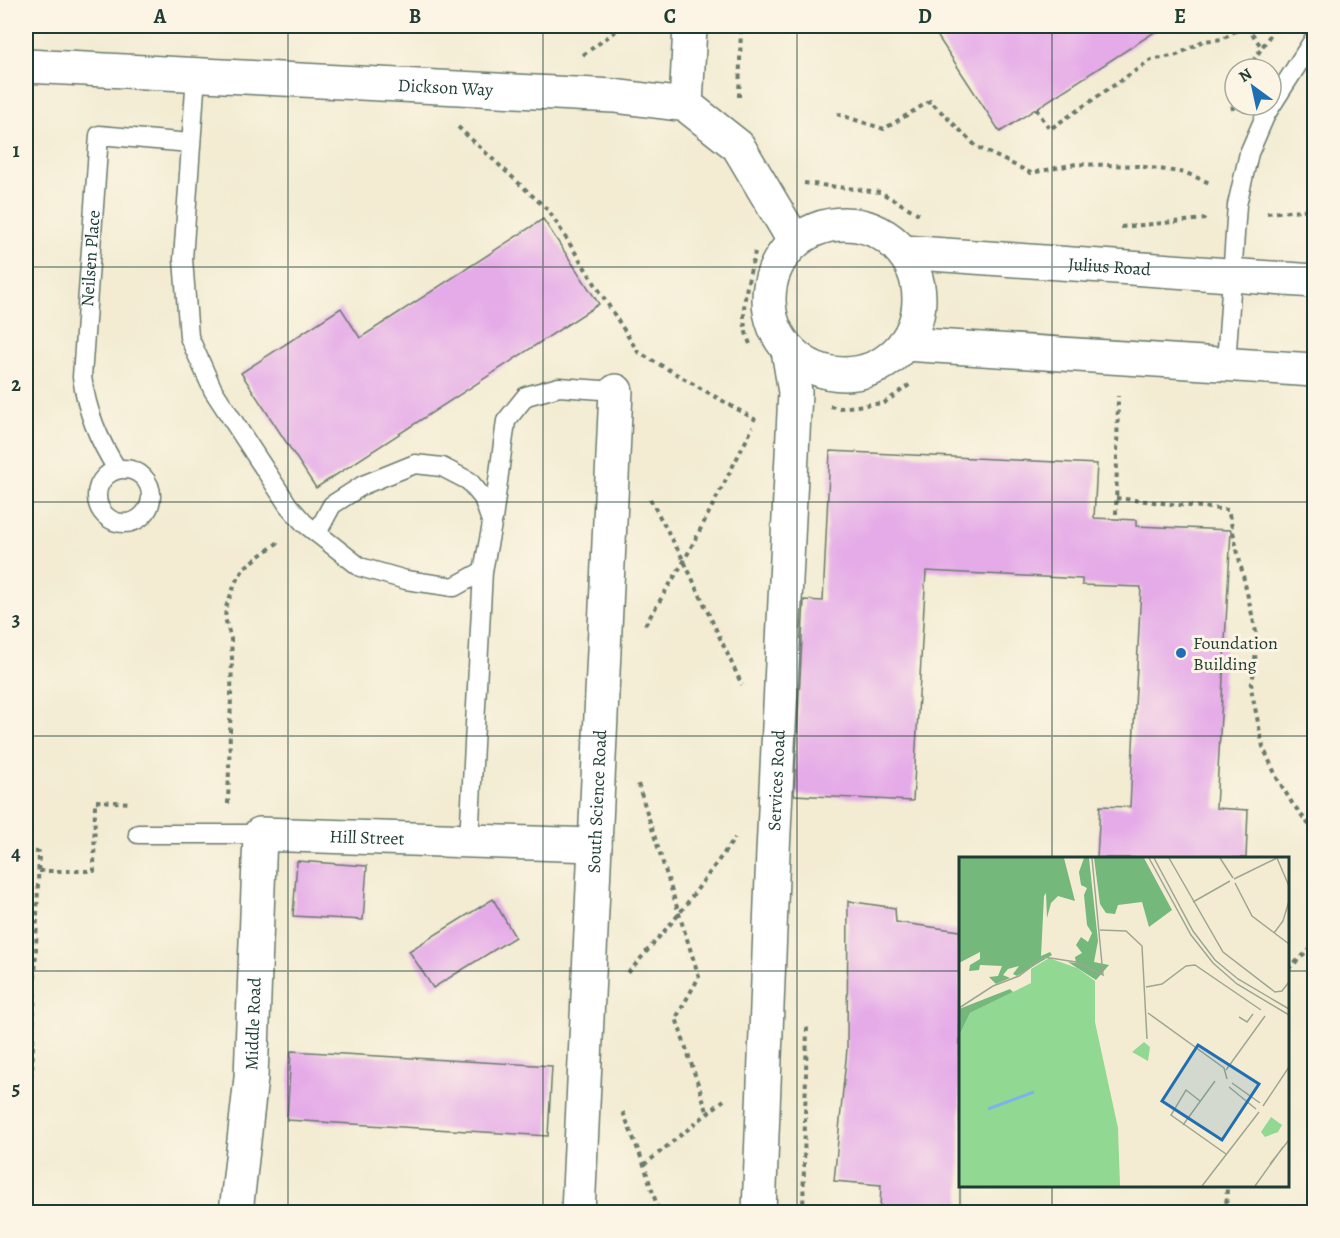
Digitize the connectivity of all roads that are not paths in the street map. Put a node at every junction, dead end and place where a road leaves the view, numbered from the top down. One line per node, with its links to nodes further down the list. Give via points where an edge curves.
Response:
1 (690, 26): 5 (street)
2 (1314, 39): 9 (lane, via 1266,114 1250,153 1236,216)
3 (26, 66): 4 (street, Dickson Way)
4 (196, 75): 5 (street, Dickson Way, via 614,96); 6 (lane)
5 (686, 105): 7 (street, via 738,146)
6 (190, 142): 16 (lane, Neilsen Place, via 99,135 82,376 93,426); 18 (lane, via 183,259 189,337 213,390 288,505)
7 (795, 242): 8 (street, via 812,231 851,224 871,228); 12 (street, via 779,261 770,283 769,307 775,330)
8 (903, 252): 9 (street, Julius Road); 11 (street, via 915,274 920,297 916,322)
9 (1232, 275): 10 (street, Julius Road); 13 (lane)
10 (1314, 281)
11 (904, 344): 12 (street, via 889,359 869,370 848,374 826,372 805,364); 13 (street)
12 (788, 350): 26 (street, Services Road, via 795,392)
13 (1226, 364): 14 (street)
14 (1314, 370)
15 (616, 391): 17 (lane, via 559,387 526,396 506,421); 23 (street, South Science Road)
16 (117, 469)
17 (492, 524): 18 (lane, via 483,498 469,481 442,467 415,464 363,485 332,505); 19 (lane)
18 (310, 528): 19 (lane, via 360,567 406,580 454,587)
19 (483, 570): 22 (lane)
20 (138, 834): 21 (lane, Hill Street)
21 (260, 834): 22 (street, Hill Street); 24 (street, Middle Road, via 251,1078)
22 (469, 841): 23 (street, Hill Street)
23 (595, 845): 25 (street, South Science Road)
24 (236, 1212)
25 (578, 1212)
26 (759, 1212)

